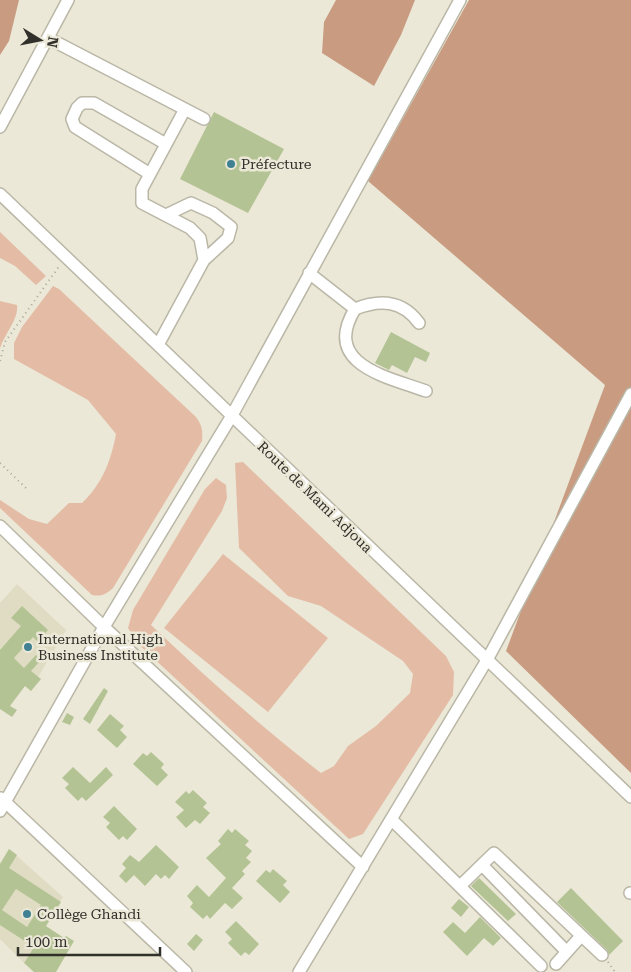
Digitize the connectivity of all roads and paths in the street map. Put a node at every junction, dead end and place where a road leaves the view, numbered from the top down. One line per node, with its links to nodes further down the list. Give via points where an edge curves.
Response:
1 (68, 0): 3 (street)
2 (460, 0): 13 (street)
3 (48, 38): 4 (street); 6 (street)
4 (185, 109): 5 (street); 7 (street)
5 (204, 120)
6 (0, 127)
7 (166, 144): 8 (street); 8 (street, via 94,102 82,103 77,108 72,119 75,127)
8 (150, 174): 10 (street, via 142,189 142,203)
9 (0, 194): 11 (street, Route de Mami Adjoua)
10 (166, 215): 12 (street, via 190,228 200,238); 12 (street, via 191,203 213,213 231,227 228,238)
11 (66, 257): 16 (street, Route de Mami Adjoua); 17 (path, via 5,342)
12 (204, 260): 16 (street)
13 (309, 273): 14 (street); 20 (street)
14 (356, 309): 15 (street, via 372,302 389,302 410,312); 18 (street, via 348,321 352,357 364,368)
15 (419, 323)
16 (158, 345): 20 (street, Route de Mami Adjoua)
17 (0, 361)
18 (426, 391)
19 (631, 394): 25 (street)
20 (231, 417): 24 (street); 25 (street, Route de Mami Adjoua)
21 (0, 463): 22 (path)
22 (28, 490)
23 (0, 526): 24 (street)
24 (104, 627): 27 (street); 30 (street)
25 (487, 660): 26 (street, Route de Mami Adjoua); 28 (street)
26 (631, 798)
27 (2, 804): 39 (street)
28 (392, 820): 30 (street); 31 (street)
29 (482, 865): 31 (street); 32 (street, via 494,853); 33 (street)
30 (362, 866): 40 (street)
31 (460, 886): 38 (street)
32 (532, 888): 33 (street); 34 (street)
33 (518, 902): 35 (street)
34 (581, 936): 35 (street); 36 (street)
35 (566, 951): 37 (street)
36 (602, 955)
37 (559, 968): 38 (street, via 550,962)
38 (539, 969)
39 (186, 972)
40 (299, 972)

